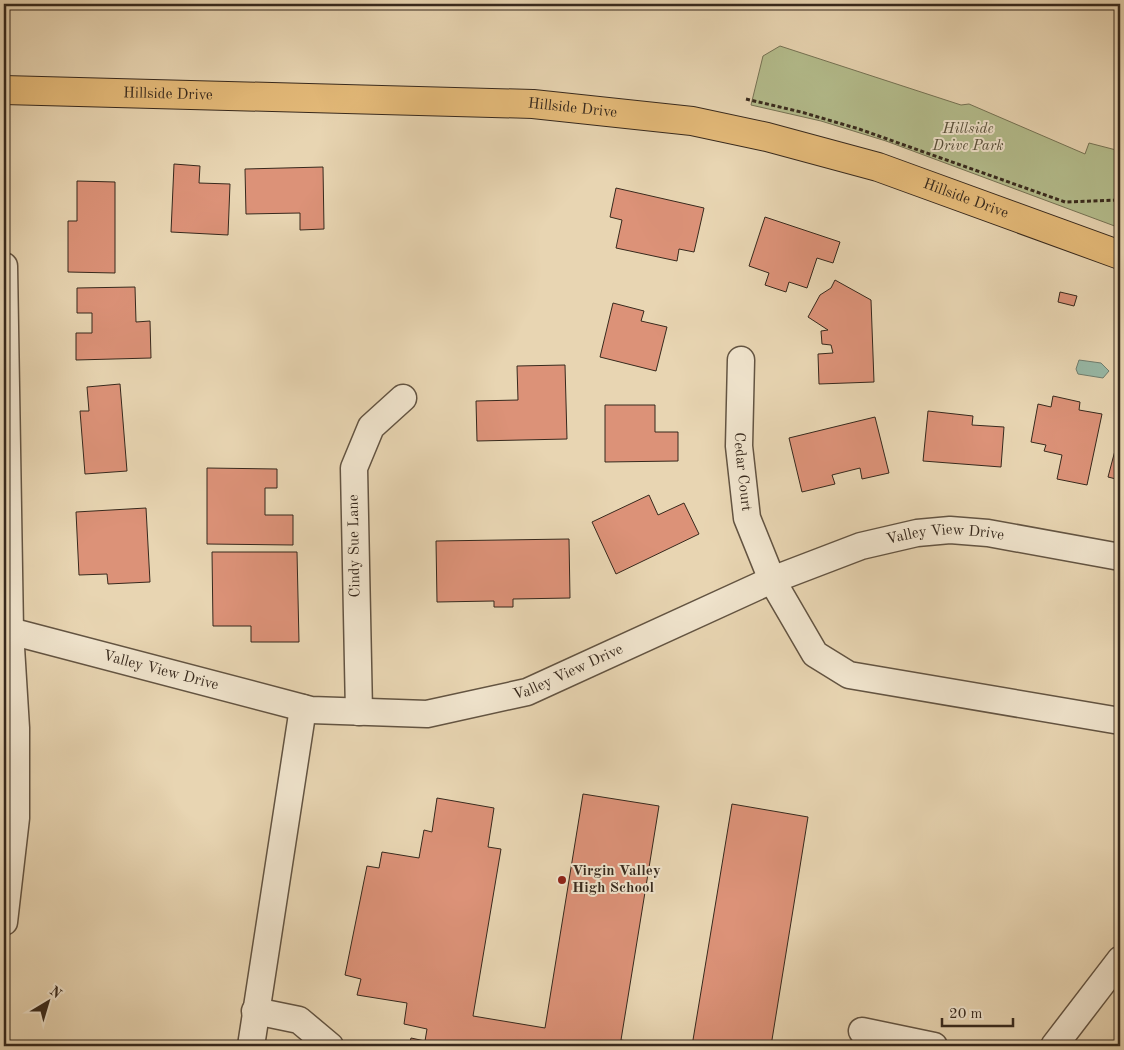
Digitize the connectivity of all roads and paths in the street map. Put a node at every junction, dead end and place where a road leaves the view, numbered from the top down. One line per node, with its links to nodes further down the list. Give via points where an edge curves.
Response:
1 (4, 90): 4 (main road, Hillside Drive, via 533,104 692,121 767,136 878,167)
2 (746, 99): 3 (path, via 859,129 1065,202)
3 (1120, 200)
4 (1120, 255)
5 (4, 266): 10 (street)
6 (741, 360): 9 (street, Cedar Court, via 739,446 747,518)
7 (403, 398): 12 (street, Cindy Sue Lane, via 371,426 354,468)
8 (1120, 557): 9 (street, Valley View Drive, via 988,533 950,530 917,533 861,546)
9 (772, 580): 12 (street, Valley View Drive, via 527,692 427,714); 13 (street, Cedar Court, via 815,654 849,675)
10 (7, 632): 11 (street, Valley View Drive); 14 (street, via 16,728 16,818)
11 (303, 708): 12 (street, Valley View Drive); 16 (street)
12 (359, 712)
13 (1120, 721)
14 (4, 922)
15 (1120, 960): 21 (street)
16 (255, 1011): 18 (street); 19 (street, via 299,1020)
17 (862, 1031): 20 (street)
18 (251, 1046)
19 (330, 1046)
20 (934, 1046)
21 (1054, 1046)

